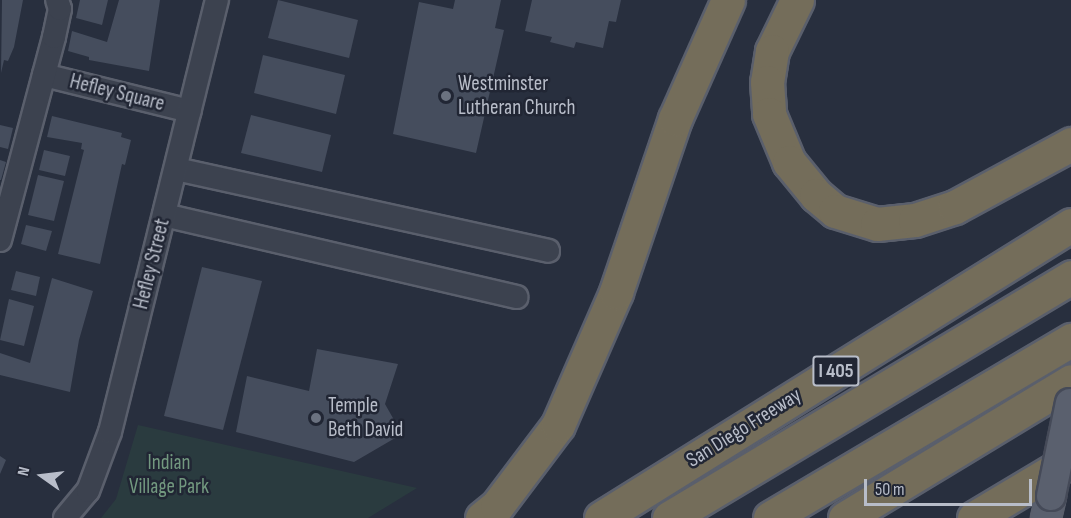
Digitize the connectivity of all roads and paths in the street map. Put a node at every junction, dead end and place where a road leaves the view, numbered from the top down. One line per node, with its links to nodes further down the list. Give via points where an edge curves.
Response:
1 (57, 0): 5 (street, Hefley Square, via 60,9)
2 (217, 0): 6 (street, Hefley Street)
3 (728, 0): 21 (highway, via 675,119 616,292 558,424 497,506)
4 (797, 0): 7 (highway, via 772,51 767,82 769,114 789,162 835,211 877,224 915,220 955,207)
5 (44, 75): 6 (street, Hefley Square); 11 (street, Hefley Square)
6 (190, 111): 8 (street, Hefley Street)
7 (1071, 144)
8 (176, 169): 9 (street, Hefley Street); 12 (street)
9 (164, 215): 14 (street); 20 (street, Hefley Street, via 110,432 88,491)
10 (1071, 225): 22 (highway, San Diego Freeway / I 405)
11 (0, 240)
12 (548, 251)
13 (1071, 277): 23 (highway)
14 (517, 297)
15 (1071, 340): 24 (highway)
16 (1071, 381): 25 (highway)
17 (1071, 397): 19 (main road, bridge)
18 (1071, 460): 26 (highway)
19 (1049, 507)
20 (65, 518)
21 (482, 518)
22 (601, 518)
23 (669, 518)
24 (770, 518)
25 (844, 518)
26 (974, 518)

